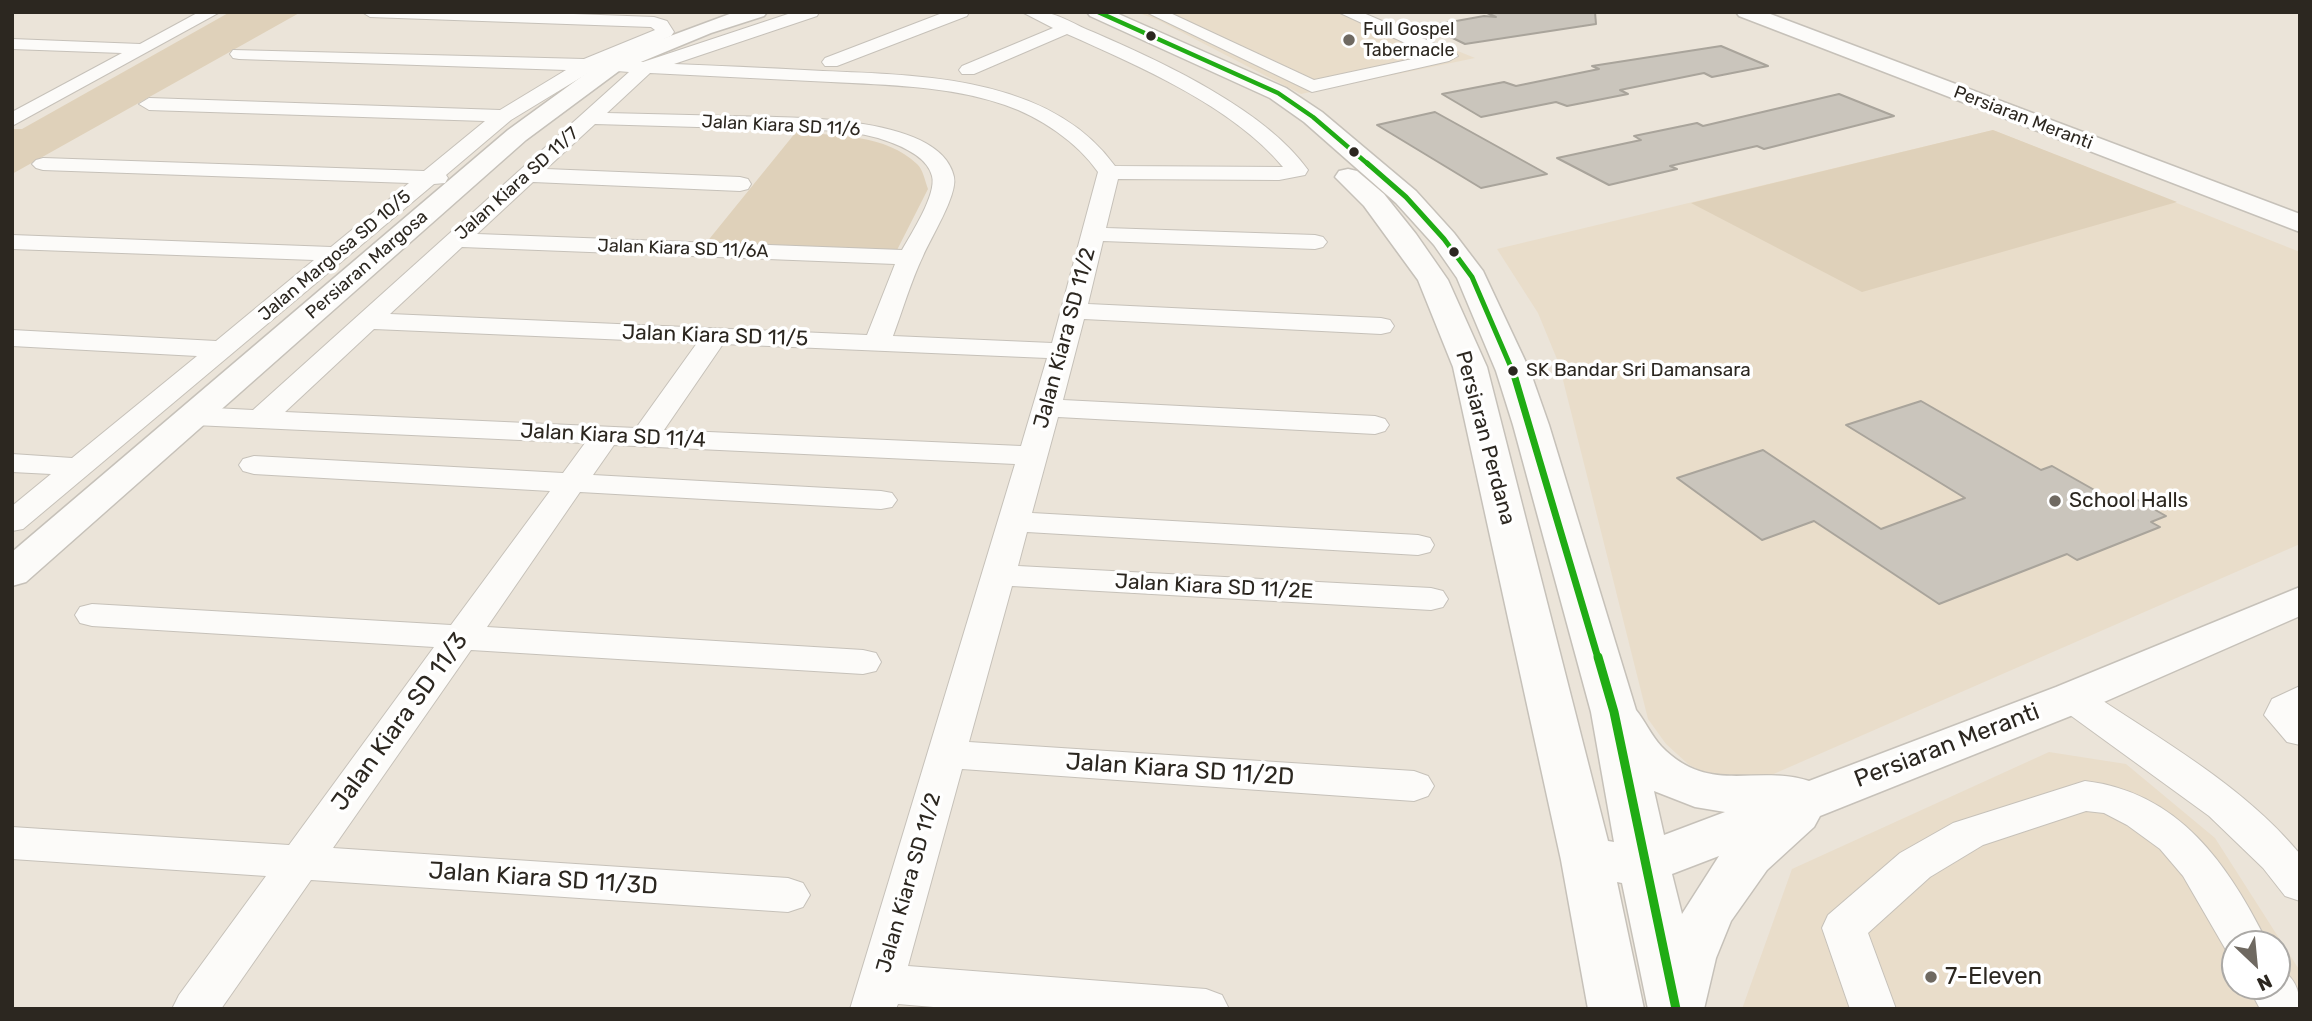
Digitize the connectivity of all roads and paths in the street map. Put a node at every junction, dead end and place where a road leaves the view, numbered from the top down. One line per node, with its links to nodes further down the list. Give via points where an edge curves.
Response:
1 (212, 12): 15 (street)
2 (373, 12): 11 (street)
3 (757, 12): 18 (main road, Persiaran Margosa)
4 (811, 12): 19 (street, Jalan Kiara SD 11/7)
5 (961, 12): 17 (street)
6 (1030, 12): 13 (street)
7 (1097, 12): 21 (main road, Persiaran Perdana)
8 (1154, 12): 21 (street)
9 (1346, 12): 21 (street, via 1449,56)
10 (1746, 12): 32 (main road, Persiaran Meranti)
11 (502, 15): 12 (street)
12 (642, 19): 18 (street, Jalan Margosa SD 10/5, via 665,32)
13 (1069, 20): 20 (street); 27 (street, via 1215,101 1271,142 1297,170); 75 (main road, Persiaran Perdana, via 1253,97 1288,120 1374,200 1433,280 1470,367 1483,411)
14 (13, 44): 15 (street)
15 (147, 49): 25 (street)
16 (239, 54): 18 (street)
17 (831, 62)
18 (599, 65): 19 (street); 23 (street, Jalan Margosa SD 10/5); 30 (main road, Persiaran Margosa)
19 (646, 67): 24 (street, Jalan Kiara SD 11/7); 27 (street, via 882,79 994,94 1042,114 1093,148)
20 (968, 70)
21 (1295, 89): 70 (main road, Persiaran Perdana, via 1313,117 1406,197 1472,277 1513,370 1531,425)
22 (149, 104): 23 (street)
23 (504, 116): 29 (street, Jalan Margosa SD 10/5)
24 (590, 118): 28 (street, Jalan Kiara SD 11/7); 38 (street, Jalan Kiara SD 11/6, via 833,125 906,142 936,161 944,178 933,214)
25 (12, 120)
26 (43, 164): 29 (street)
27 (1109, 172): 33 (street, Jalan Kiara SD 11/2)
28 (528, 174): 31 (street); 34 (street, Jalan Kiara SD 11/7)
29 (429, 178): 30 (street); 37 (street, Jalan Margosa SD 10/5)
30 (467, 179): 48 (main road, Persiaran Margosa)
31 (740, 184)
32 (2300, 224)
33 (1093, 234): 36 (street); 39 (street, Jalan Kiara SD 11/2)
34 (456, 240): 38 (street, Jalan Kiara SD 11/6A); 40 (street, Jalan Kiara SD 11/7)
35 (12, 242): 37 (street)
36 (1315, 242)
37 (337, 254): 45 (street, Jalan Margosa SD 10/5)
38 (909, 257): 44 (street, Jalan Kiara SD 11/6)
39 (1074, 311): 41 (street); 46 (street, Jalan Kiara SD 11/2)
40 (367, 321): 42 (street, Jalan Kiara SD 11/5); 49 (street, Jalan Kiara SD 11/7)
41 (1381, 326)
42 (715, 336): 44 (street, Jalan Kiara SD 11/5); 52 (street)
43 (12, 338): 45 (street)
44 (877, 343): 46 (street, Jalan Kiara SD 11/5)
45 (222, 349): 56 (street, Jalan Margosa SD 10/5)
46 (1063, 351): 47 (street, Jalan Kiara SD 11/2)
47 (1047, 408): 50 (street); 53 (street, Jalan Kiara SD 11/2)
48 (194, 416): 49 (street, Jalan Kiara SD 11/4); 62 (main road, Persiaran Margosa)
49 (260, 419): 51 (street, Jalan Kiara SD 11/4)
50 (1375, 425)
51 (605, 436): 52 (street, Jalan Kiara SD 11/4); 57 (street, Jalan Kiara SD 11/3)
52 (644, 438): 53 (street, Jalan Kiara SD 11/4)
53 (1033, 456): 60 (street, Jalan Kiara SD 11/2)
54 (12, 463): 56 (street)
55 (254, 465): 57 (street)
56 (78, 467): 59 (street, Jalan Margosa SD 10/5)
57 (570, 483): 58 (street); 67 (street, Jalan Kiara SD 11/3)
58 (881, 500)
59 (12, 522)
60 (1014, 522): 61 (street); 63 (street, Jalan Kiara SD 11/2)
61 (1418, 545)
62 (12, 573)
63 (998, 575): 64 (street, Jalan Kiara SD 11/2E); 71 (street, Jalan Kiara SD 11/2)
64 (1431, 599)
65 (2300, 600): 69 (main road, Persiaran Meranti)
66 (92, 615): 67 (street)
67 (460, 639): 68 (street); 76 (street, Jalan Kiara SD 11/3)
68 (863, 662)
69 (2072, 698): 73 (main road, Persiaran Meranti); 78 (street, via 2212,797 2252,831)
70 (1614, 712): 73 (main road, via 1643,757 1666,778 1707,794); 77 (main road, Persiaran Perdana)
71 (946, 754): 72 (street, Jalan Kiara SD 11/2D); 81 (street, Jalan Kiara SD 11/2)
72 (1414, 786)
73 (1825, 792): 77 (main road, Persiaran Meranti); 85 (main road, via 1775,830 1737,867 1693,946)
74 (12, 843): 76 (street, Jalan Kiara SD 11/3D)
75 (1587, 860): 77 (main road, Persiaran Meranti); 84 (main road, Persiaran Perdana)
76 (299, 863): 79 (street, Jalan Kiara SD 11/3D); 82 (street, Jalan Kiara SD 11/3)
77 (1644, 864): 85 (main road, Persiaran Perdana)
78 (2300, 884)
79 (788, 895)
80 (2238, 930): 86 (street, via 2198,864 2175,838 2110,799 2085,796 1968,834 1916,864 1844,928)
81 (876, 996): 83 (street)
82 (195, 1009)
83 (1206, 1009)
84 (1616, 1009)
85 (1676, 1009)
86 (1873, 1009)

